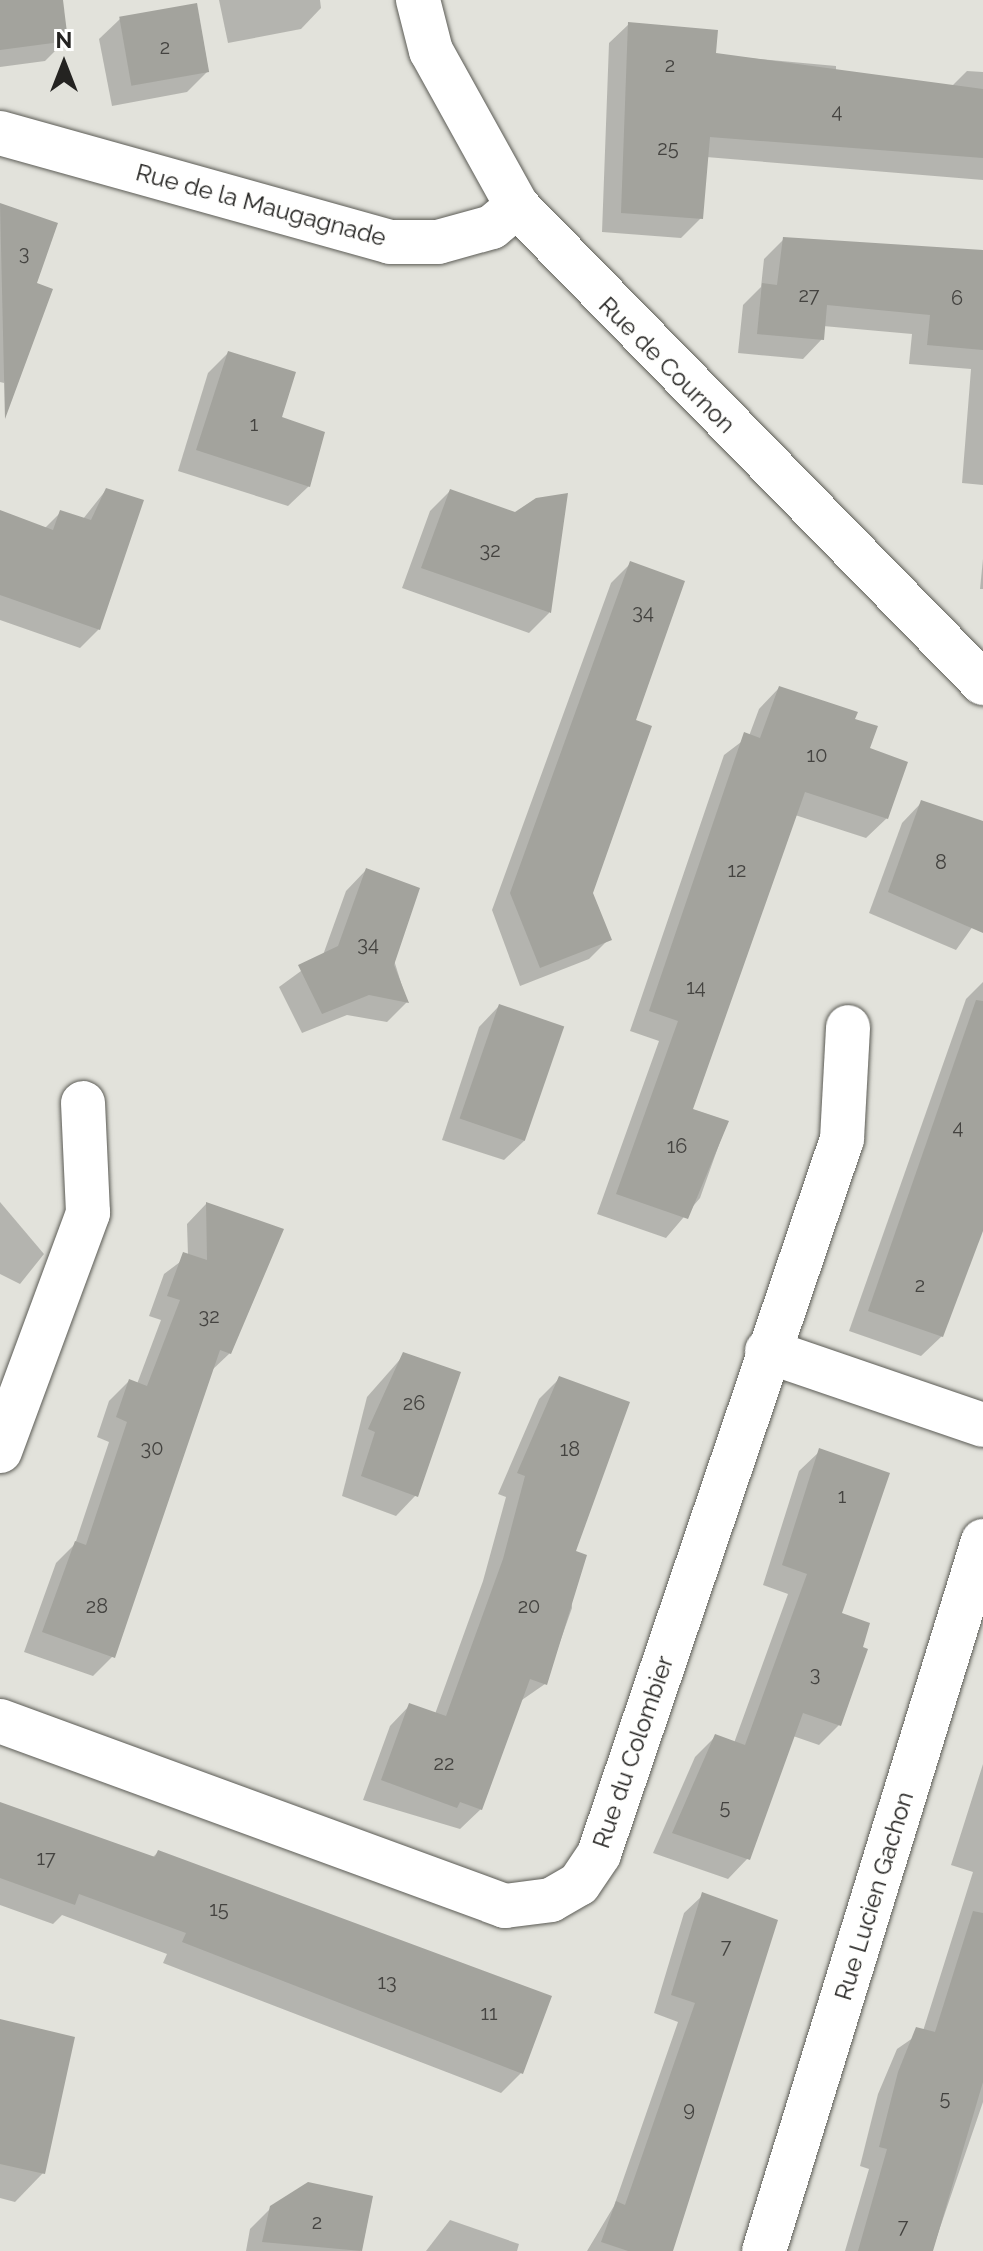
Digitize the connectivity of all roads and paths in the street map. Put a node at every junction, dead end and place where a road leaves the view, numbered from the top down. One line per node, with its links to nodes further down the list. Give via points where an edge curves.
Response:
1 (418, 0): 3 (street, Rue de Cournon, via 431,51)
2 (0, 133): 3 (street, Rue de la Maugagnade, via 390,242 438,242 492,227)
3 (517, 206): 4 (street, Rue de Cournon)
4 (983, 683)
5 (848, 1027): 7 (street, Rue du Colombier, via 842,1139)
6 (83, 1103): 9 (street, via 88,1213)
7 (767, 1351): 8 (street); 12 (street, Rue du Colombier, via 599,1854 579,1884 551,1900 505,1906)
8 (983, 1425)
9 (0, 1451)
10 (983, 1541): 11 (street, Rue Lucien Gachon)
11 (976, 1597): 13 (street, Rue Lucien Gachon)
12 (0, 1721)
13 (764, 2251)

